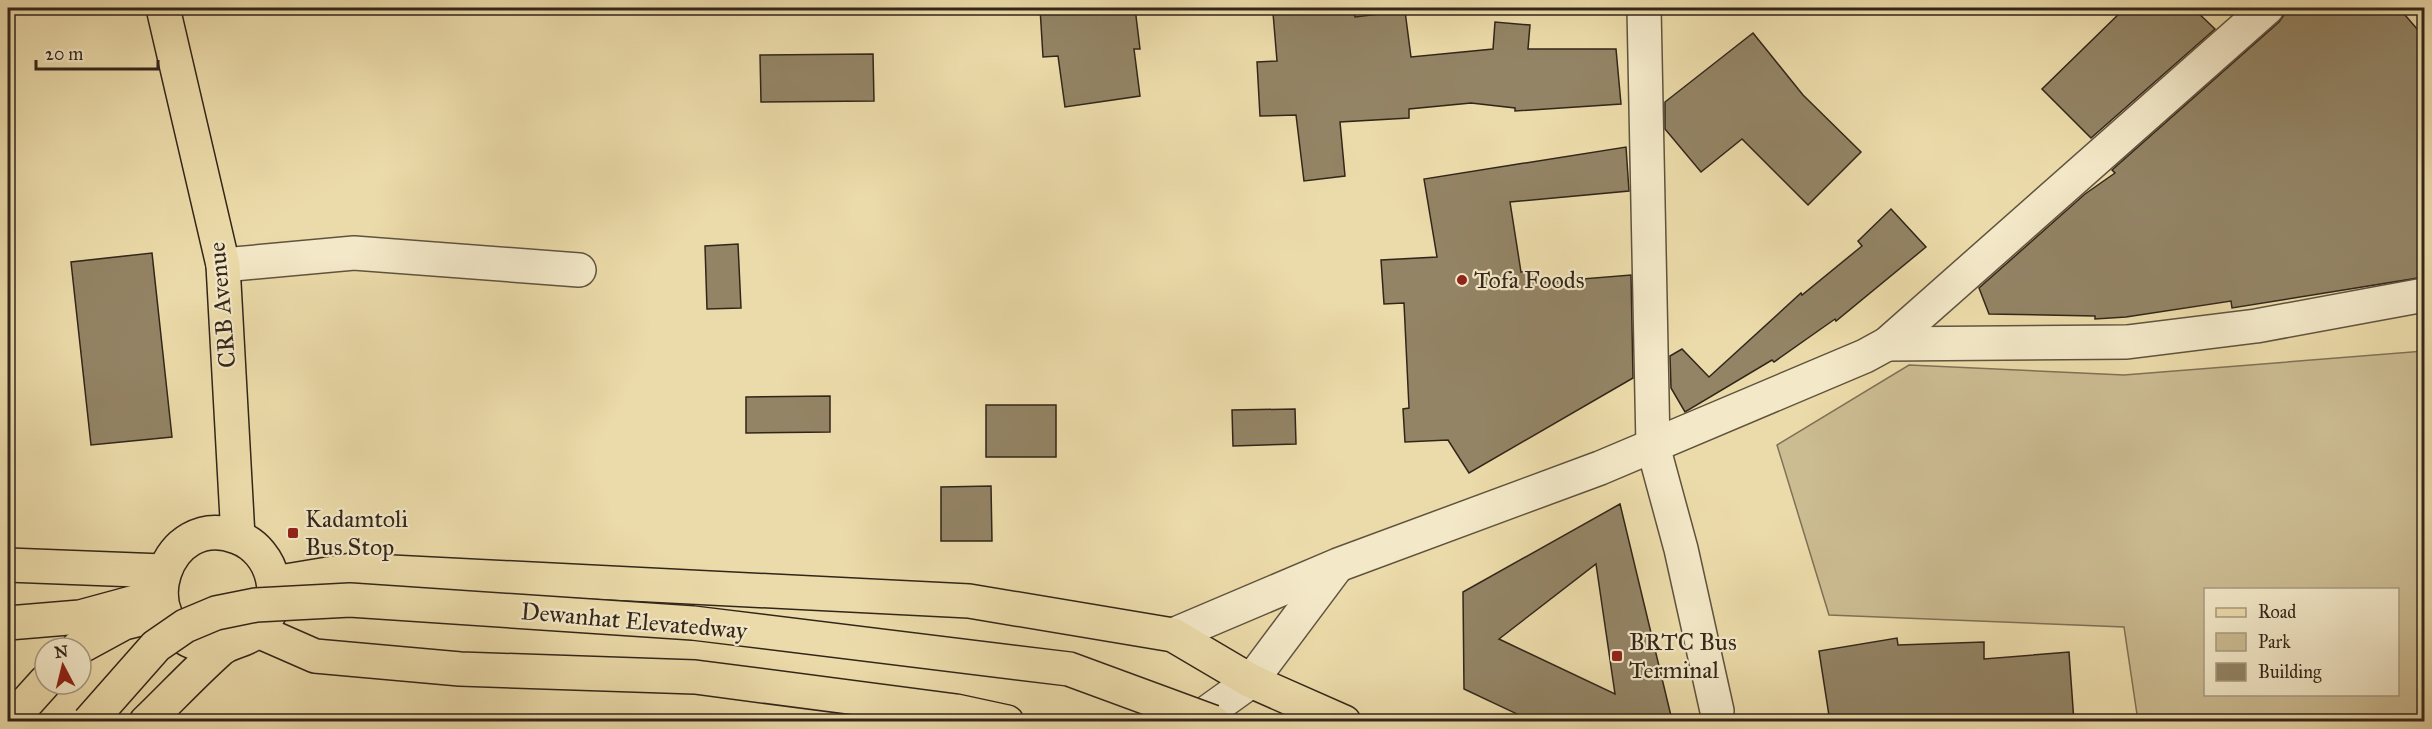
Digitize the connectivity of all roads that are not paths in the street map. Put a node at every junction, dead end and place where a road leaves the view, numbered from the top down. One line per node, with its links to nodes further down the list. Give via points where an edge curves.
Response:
1 (163, 8): 4 (main road, CRB Avenue)
2 (1644, 8): 8 (street)
3 (2267, 8): 7 (street)
4 (223, 265): 5 (street, via 354,253); 9 (main road, CRB Avenue)
5 (579, 270)
6 (2424, 295): 7 (street, via 2256,326 2127,342)
7 (1887, 344): 8 (street)
8 (1653, 446): 11 (street); 21 (street, via 1681,549)
9 (238, 537): 12 (main road, via 255,547); 13 (main road, via 215,534 193,538 181,547)
10 (8, 565): 13 (main road)
11 (1338, 565): 16 (street); 19 (street)
12 (274, 582): 15 (main road, via 271,608); 16 (main road, via 352,570 969,601)
13 (163, 594): 14 (main road, via 80,616); 17 (main road, via 150,616 124,623); 18 (main road, via 181,634 201,645)
14 (8, 623)
15 (258, 631): 18 (main road); 25 (main road, via 315,656 460,669 695,677 956,711)
16 (1173, 635): 19 (main road)
17 (93, 640)
18 (224, 647): 24 (main road)
19 (1251, 681): 26 (street); 28 (main road)
20 (33, 695): 22 (main road)
21 (1717, 711)
22 (9, 722)
23 (89, 722): 27 (main road, Dewanhat Elevatedway, bridge, via 156,646 185,626 216,613 256,605 350,600 693,623 1069,669)
24 (146, 722)
25 (1007, 722)
26 (1194, 722)
27 (1213, 722)
28 (1344, 722)

